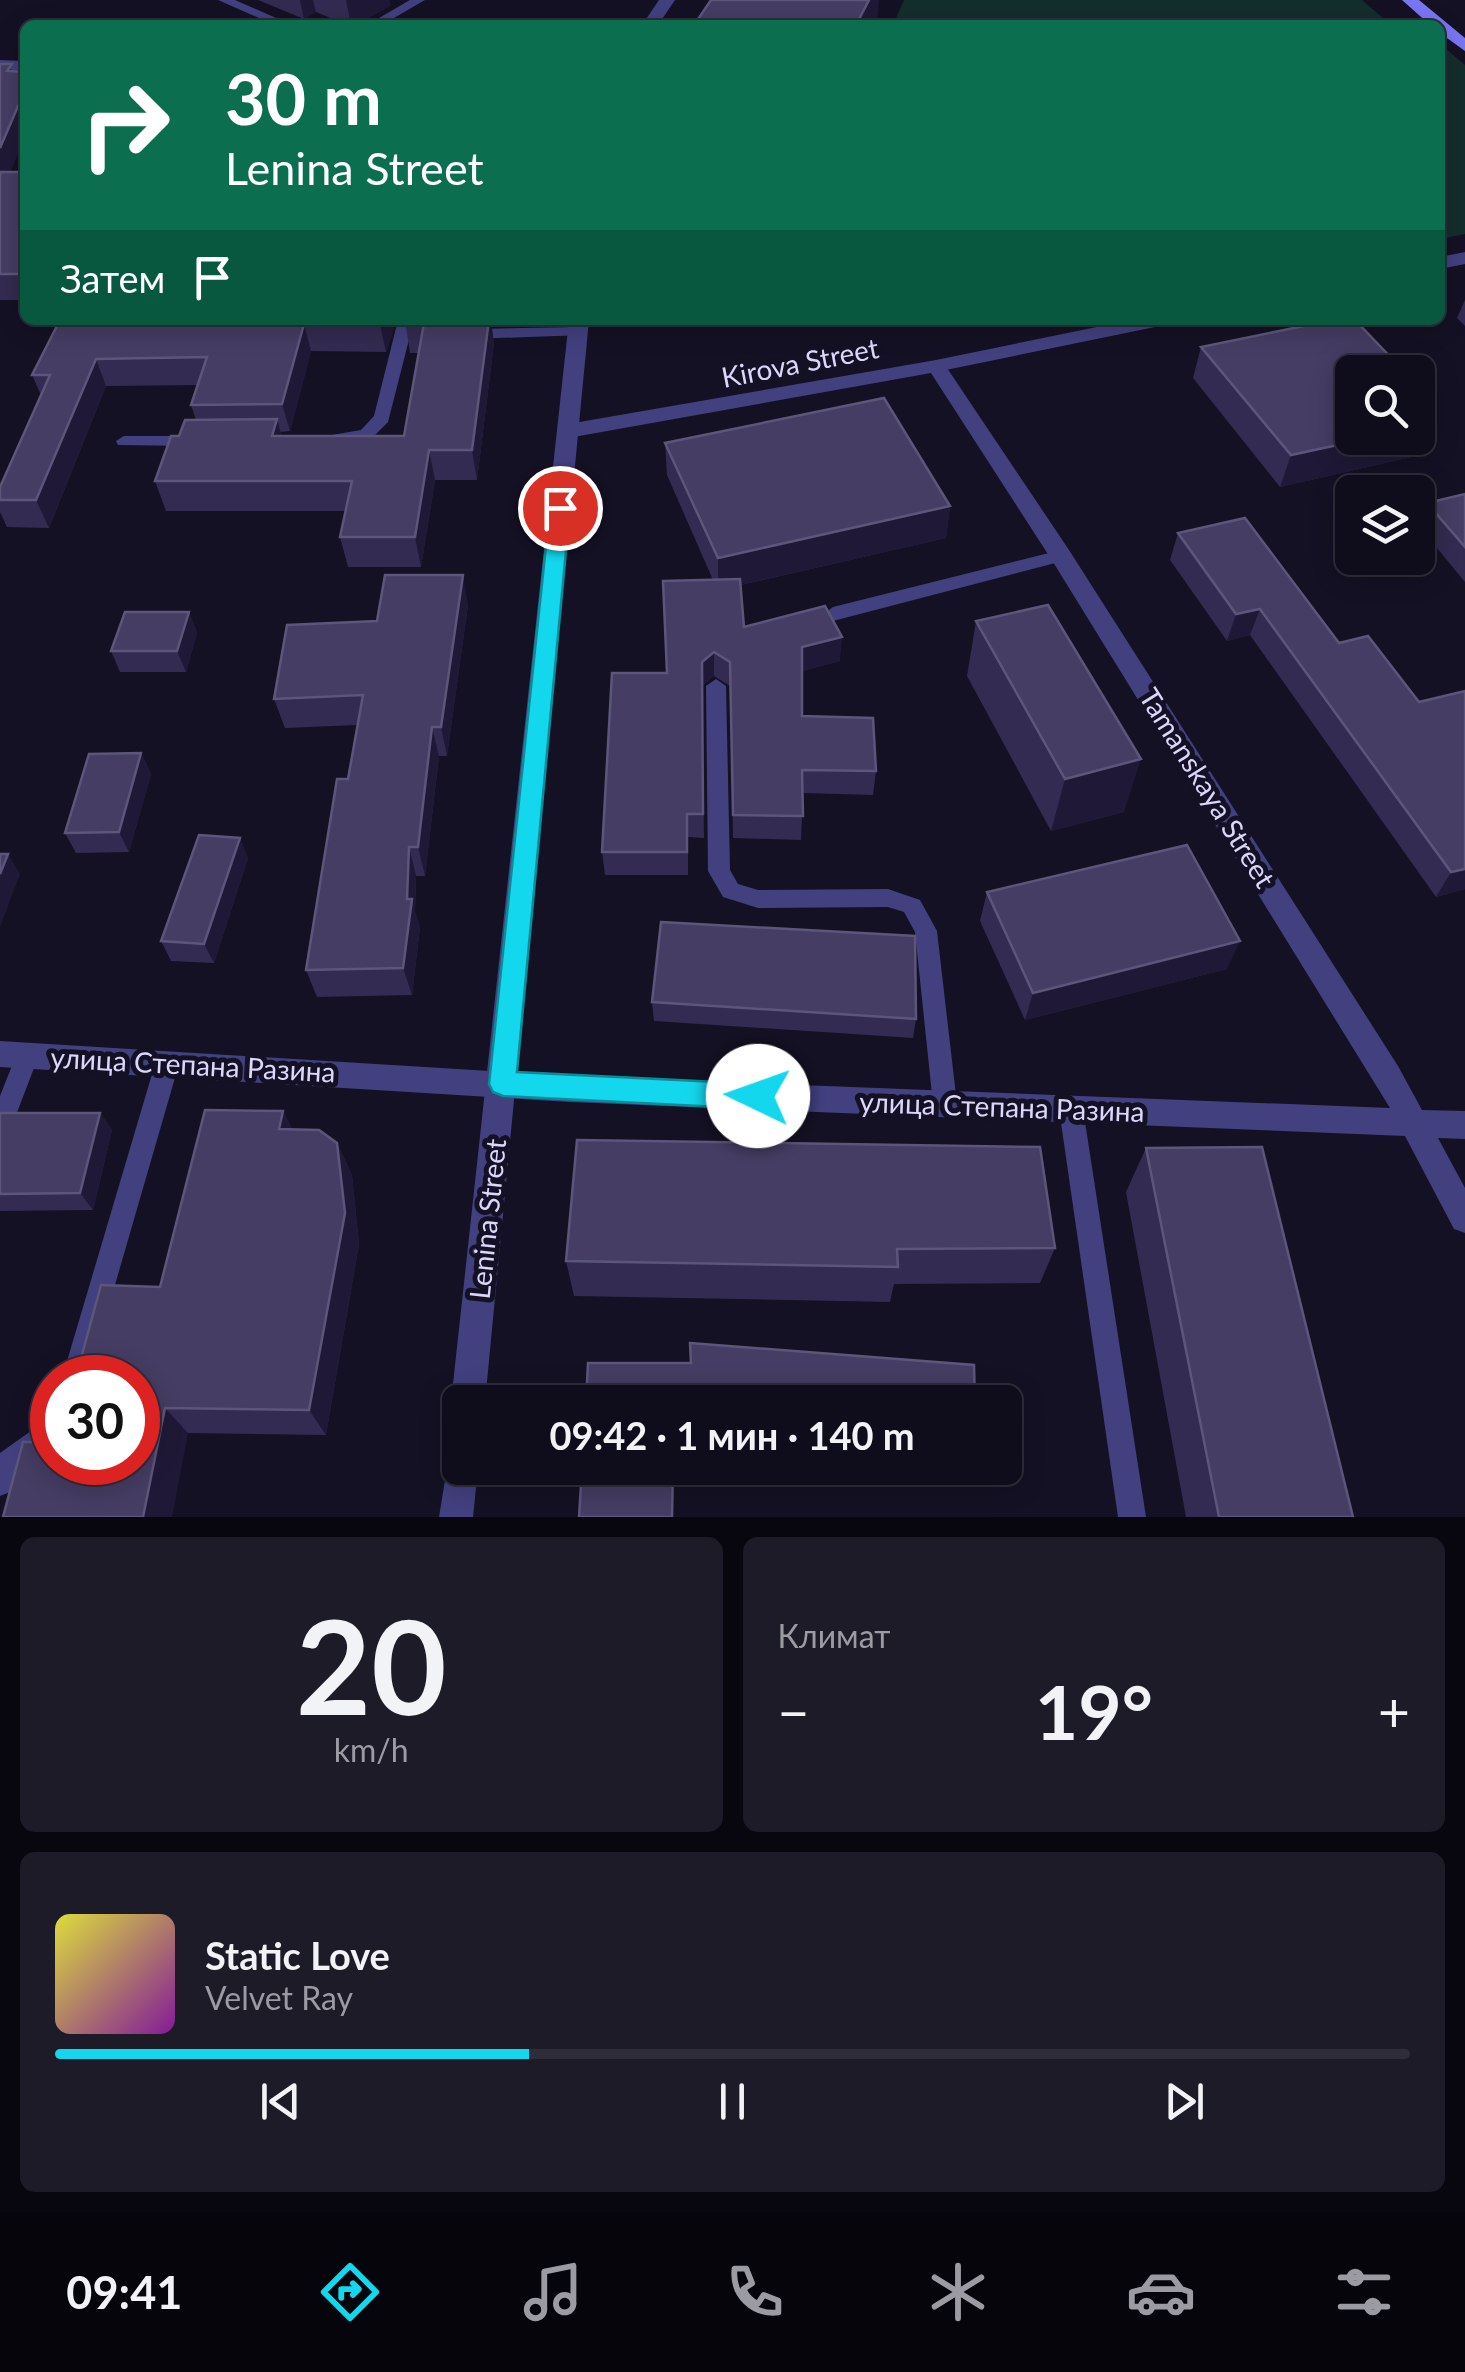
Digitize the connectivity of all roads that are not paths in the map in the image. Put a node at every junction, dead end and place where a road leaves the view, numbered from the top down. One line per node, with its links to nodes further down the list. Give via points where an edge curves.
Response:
1 (224, 0): 4 (lane)
2 (420, 0): 5 (lane)
3 (1410, 0): 6 (main road)
4 (274, 20)
5 (383, 20)
6 (1434, 20)
7 (1445, 29): 8 (main road)
8 (1465, 46)
9 (1136, 325): 14 (street, Kirova Street)
10 (578, 326): 12 (lane); 15 (street, Lenina Street)
11 (404, 328): 13 (lane); 16 (lane, via 382,418 366,434)
12 (460, 334)
13 (422, 335)
14 (936, 366): 15 (street, Kirova Street); 19 (street, Tamanskaya Street)
15 (568, 431): 24 (street, Lenina Street)
16 (319, 440)
17 (124, 441): 18 (lane)
18 (202, 441)
19 (1061, 556): 20 (lane); 27 (street, Tamanskaya Street)
20 (833, 614)
21 (716, 686): 25 (lane, via 719,872 731,890 758,900 888,898 912,906 926,930)
22 (13, 1055): 23 (street, улица Степана Разина); 29 (lane)
23 (167, 1064): 24 (street, улица Степана Разина); 31 (lane)
24 (503, 1084): 25 (street, улица Степана Разина); 32 (street, Lenina Street)
25 (945, 1104): 26 (street, улица Степана Разина)
26 (1071, 1109): 27 (street, улица Степана Разина); 37 (lane)
27 (1416, 1124): 28 (street, улица Степана Разина); 30 (street, Tamanskaya Street)
28 (1465, 1125)
29 (0, 1128)
30 (1465, 1218)
31 (82, 1355)
32 (470, 1385)
33 (30, 1445): 34 (lane, via 4,1466)
34 (0, 1482)
35 (459, 1485): 36 (street)
36 (456, 1517)
37 (1132, 1517)

